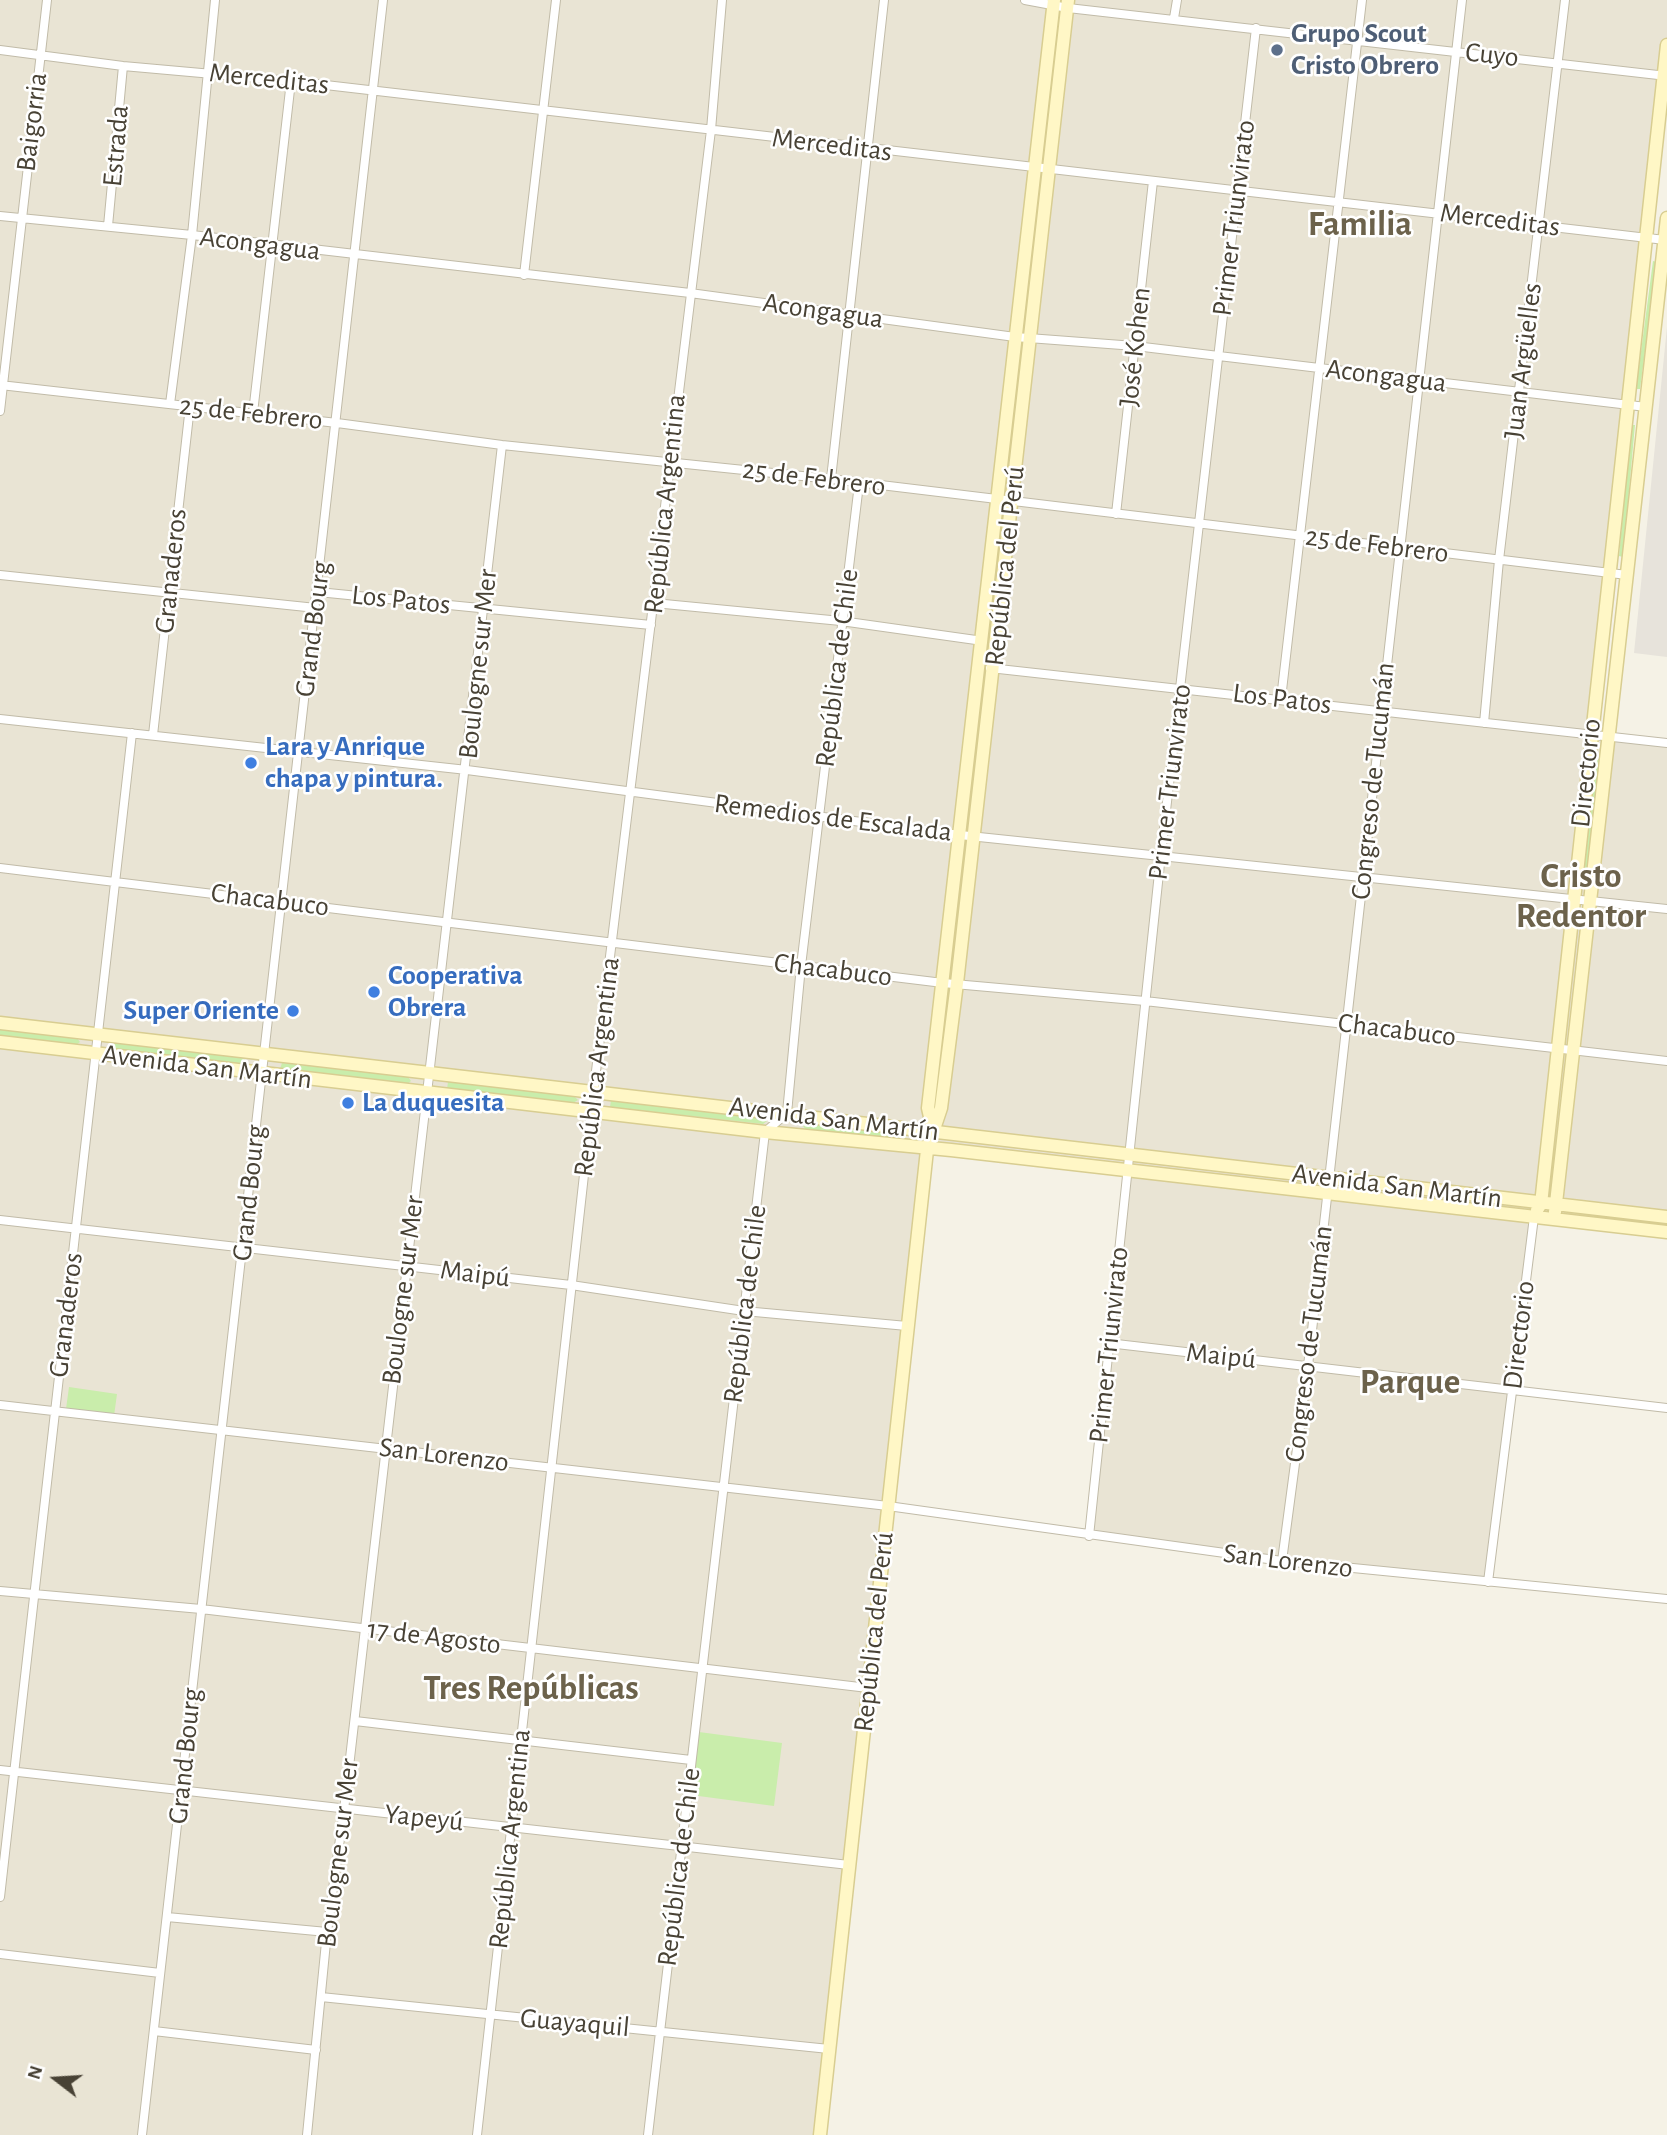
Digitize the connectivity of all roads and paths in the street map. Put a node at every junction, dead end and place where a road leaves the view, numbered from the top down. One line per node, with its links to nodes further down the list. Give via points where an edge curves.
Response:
1 (47, 0): 20 (street, Baigorria)
2 (215, 0): 23 (street)
3 (383, 0): 26 (street, Grand Bourg)
4 (556, 0): 28 (street)
5 (722, 0): 29 (street, República Argentina)
6 (884, 0): 30 (street)
7 (1026, 0): 12 (street, Cuyo)
8 (1177, 0): 14 (street)
9 (1362, 0): 16 (street)
10 (1462, 0): 19 (street, Congreso de Tucumán)
11 (1565, 0): 21 (street, Juan Argüelles)
12 (1054, 2): 13 (street, Cuyo); 31 (main road, República del Perú)
13 (1068, 4): 14 (street, Cuyo); 31 (main road, República del Perú)
14 (1174, 18): 15 (street, Cuyo)
15 (1256, 28): 16 (street, Cuyo); 33 (street, Primer Triunvirato)
16 (1357, 38): 19 (street, Cuyo); 34 (street)
17 (1667, 46): 24 (main road, Directorio)
18 (0, 50): 20 (street, Merceditas)
19 (1455, 51): 21 (street, Cuyo); 35 (street, Congreso de Tucumán)
20 (40, 55): 22 (street, Merceditas); 37 (street, Baigorria)
21 (1558, 62): 24 (street, Cuyo); 39 (street, Juan Argüelles)
22 (123, 66): 23 (street, Merceditas); 40 (street, Estrada)
23 (207, 73): 25 (street, Merceditas); 41 (street)
24 (1665, 76): 27 (main road, Directorio)
25 (290, 80): 26 (street, Merceditas); 44 (street)
26 (373, 90): 28 (street, Merceditas); 45 (street, Grand Bourg)
27 (1664, 107): 42 (main road, Directorio)
28 (543, 111): 29 (street, Merceditas); 46 (street)
29 (710, 130): 30 (street, Merceditas); 47 (street, República Argentina)
30 (870, 150): 31 (street, Merceditas); 48 (street)
31 (1041, 168): 32 (street, Merceditas); 49 (main road, República del Perú); 50 (main road, República del Perú)
32 (1153, 181): 33 (street, Merceditas); 51 (street, José Kohen)
33 (1237, 192): 34 (street, Merceditas); 52 (street, Primer Triunvirato)
34 (1337, 203): 35 (street, Merceditas); 53 (street)
35 (1438, 213): 39 (street, Merceditas); 54 (street, Congreso de Tucumán)
36 (0, 216): 37 (street, Acongagua)
37 (21, 218): 40 (street, Acongagua); 55 (street, Baigorria)
38 (1667, 218): 43 (main road, Directorio)
39 (1539, 225): 42 (street, Merceditas); 56 (street, Juan Argüelles)
40 (108, 226): 41 (street, Acongagua)
41 (192, 235): 44 (street, Acongagua); 57 (street)
42 (1646, 237): 43 (street, Merceditas); 58 (main road, Directorio)
43 (1665, 240): 60 (main road, Directorio)
44 (272, 245): 45 (street, Acongagua); 62 (street)
45 (355, 255): 46 (street, Acongagua); 63 (street, Grand Bourg)
46 (524, 275): 47 (street, Acongagua)
47 (690, 293): 48 (street, Acongagua); 65 (street, República Argentina)
48 (849, 314): 49 (street, Acongagua); 66 (street)
49 (1015, 337): 50 (street, Acongagua); 68 (main road, República del Perú)
50 (1029, 338): 51 (street, Acongagua); 68 (main road, República del Perú)
51 (1135, 346): 52 (street, Acongagua); 69 (street, José Kohen)
52 (1218, 356): 53 (street, Acongagua); 70 (street, Primer Triunvirato)
53 (1317, 368): 54 (street, Acongagua); 71 (street)
54 (1418, 380): 56 (street, Acongagua); 72 (street, Congreso de Tucumán)
55 (1, 385): 57 (street, 25 de Febrero); 61 (street, Baigorria)
56 (1519, 393): 58 (street, Acongagua); 73 (street, Juan Argüelles)
57 (170, 404): 59 (street, 25 de Febrero)
58 (1627, 405): 60 (street, Acongagua); 74 (main road, Directorio)
59 (190, 406): 62 (street, 25 de Febrero); 77 (street, Granaderos)
60 (1646, 407): 76 (main road, Directorio)
61 (0, 411)
62 (253, 413): 63 (street, 25 de Febrero)
63 (337, 422): 64 (street, 25 de Febrero); 78 (street, Grand Bourg)
64 (502, 445): 65 (street, 25 de Febrero); 81 (street, Boulogne sur Mer)
65 (668, 462): 66 (street, 25 de Febrero); 79 (street, República Argentina)
66 (831, 479): 67 (street, 25 de Febrero)
67 (859, 484): 68 (street, 25 de Febrero); 82 (street, República de Chile)
68 (1004, 501): 69 (street, 25 de Febrero); 84 (main road, República del Perú); 85 (main road, República del Perú)
69 (1116, 514): 70 (street, 25 de Febrero)
70 (1198, 524): 71 (street, 25 de Febrero); 88 (street, Primer Triunvirato)
71 (1298, 536): 72 (street, 25 de Febrero); 89 (street)
72 (1398, 548): 73 (street, 25 de Febrero); 90 (street, Congreso de Tucumán)
73 (1499, 560): 74 (street, 25 de Febrero); 92 (street, Juan Argüelles)
74 (1609, 573): 76 (street, 25 de Febrero); 95 (main road, Directorio)
75 (0, 575): 77 (street, Los Patos)
76 (1628, 575): 96 (main road, Directorio)
77 (169, 592): 80 (street, Los Patos); 94 (street, Granaderos)
78 (318, 592): 80 (street, Grand Bourg); 81 (street, Los Patos)
79 (654, 603): 82 (street); 83 (street, República Argentina)
80 (316, 608): 98 (street, Grand Bourg)
81 (485, 609): 83 (street, Los Patos); 99 (street, Boulogne sur Mer)
82 (841, 621): 84 (street); 101 (street, República de Chile)
83 (651, 625): 100 (street, República Argentina)
84 (983, 641): 85 (street); 86 (main road, República del Perú)
85 (996, 641): 87 (main road, República del Perú)
86 (980, 666): 87 (street, Los Patos); 102 (main road, República del Perú)
87 (994, 668): 88 (street, Los Patos); 102 (main road, República del Perú)
88 (1181, 687): 89 (street, Los Patos); 103 (street, Primer Triunvirato)
89 (1281, 699): 90 (street, Los Patos)
90 (1381, 712): 92 (street, Los Patos); 105 (street, Congreso de Tucumán)
91 (0, 719): 93 (street, Remedios de Escalada)
92 (1484, 723): 95 (street, Los Patos)
93 (132, 733): 94 (street, Remedios de Escalada); 106 (street, Granaderos)
94 (153, 735): 98 (street, Remedios de Escalada)
95 (1590, 736): 96 (street, Los Patos); 107 (main road, Directorio)
96 (1610, 737): 97 (street, Los Patos); 108 (main road, Directorio)
97 (1667, 743)
98 (299, 751): 99 (street, Remedios de Escalada); 109 (street, Grand Bourg)
99 (467, 770): 100 (street, Remedios de Escalada); 111 (street, Boulogne sur Mer)
100 (629, 794): 101 (street, Remedios de Escalada); 112 (street, República Argentina)
101 (819, 815): 102 (street, Remedios de Escalada); 113 (street, República de Chile)
102 (966, 835): 103 (street, Remedios de Escalada); 114 (main road, República del Perú); 115 (main road, República del Perú)
103 (1161, 854): 105 (street, Remedios de Escalada); 116 (street, Primer Triunvirato)
104 (0, 868): 106 (street, Chacabuco)
105 (1362, 875): 107 (street, Remedios de Escalada); 118 (street, Congreso de Tucumán)
106 (114, 881): 109 (street, Chacabuco); 119 (street, Granaderos)
107 (1573, 898): 108 (street, Remedios de Escalada); 121 (main road, Directorio)
108 (1591, 900): 110 (street, Remedios de Escalada); 122 (main road, Directorio)
109 (282, 901): 111 (street, Chacabuco); 123 (street, Grand Bourg)
110 (1667, 909)
111 (445, 921): 112 (street, Chacabuco); 126 (street, Boulogne sur Mer)
112 (611, 943): 113 (street, Chacabuco); 128 (street, República Argentina)
113 (801, 966): 114 (street, Chacabuco); 131 (street, República de Chile)
114 (943, 983): 115 (street, Chacabuco); 132 (main road, República del Perú, via 928,1108)
115 (957, 983): 116 (street, Chacabuco); 132 (main road, República del Perú)
116 (1145, 1001): 118 (street, Chacabuco); 135 (street, Primer Triunvirato)
117 (0, 1023): 119 (main road, Avenida San Martín)
118 (1345, 1024): 121 (street, Chacabuco); 137 (street, Congreso de Tucumán)
119 (99, 1034): 123 (main road, Avenida San Martín); 124 (street, Granaderos)
120 (0, 1042): 124 (main road, Avenida San Martín)
121 (1556, 1049): 122 (street, Chacabuco); 139 (main road, Directorio)
122 (1574, 1051): 125 (street, Chacabuco); 140 (main road, Directorio)
123 (264, 1053): 126 (main road, Avenida San Martín); 127 (street, Grand Bourg)
124 (96, 1054): 127 (main road, Avenida San Martín); 145 (street, Granaderos)
125 (1667, 1061)
126 (429, 1073): 128 (main road, Avenida San Martín); 129 (street, Boulogne sur Mer)
127 (262, 1074): 129 (main road, Avenida San Martín); 147 (street, Grand Bourg)
128 (595, 1092): 130 (street, República Argentina); 131 (main road, Avenida San Martín)
129 (427, 1093): 130 (main road, Avenida San Martín); 148 (street, Boulogne sur Mer)
130 (591, 1112): 133 (main road, Avenida San Martín); 149 (street, República Argentina)
131 (788, 1113): 132 (main road, Avenida San Martín); 133 (street)
132 (934, 1131): 134 (main road, República del Perú); 135 (main road, Avenida San Martín)
133 (765, 1132): 134 (main road, Avenida San Martín); 150 (street, República de Chile)
134 (927, 1150): 136 (main road, Avenida San Martín); 151 (main road, República del Perú)
135 (1128, 1155): 136 (street, Primer Triunvirato); 137 (main road, Avenida San Martín)
136 (1127, 1170): 138 (main road, Avenida San Martín); 152 (street, Primer Triunvirato)
137 (1329, 1177): 138 (street, Congreso de Tucumán); 139 (main road, Avenida San Martín)
138 (1327, 1193): 141 (main road, Avenida San Martín); 153 (street, Congreso de Tucumán)
139 (1541, 1204): 140 (main road, Avenida San Martín); 141 (main road, Directorio)
140 (1555, 1205): 142 (main road, Avenida San Martín); 143 (main road, Directorio)
141 (1534, 1217): 143 (main road, Avenida San Martín); 154 (street, Directorio)
142 (1667, 1217)
143 (1554, 1219): 146 (main road, Avenida San Martín)
144 (0, 1220): 145 (street, Maipú)
145 (77, 1228): 147 (street, Maipú); 157 (street, Granaderos)
146 (1667, 1231)
147 (243, 1248): 148 (street, Maipú); 158 (street, Grand Bourg)
148 (405, 1266): 149 (street, Maipú); 159 (street, Boulogne sur Mer)
149 (571, 1285): 150 (street, Maipú); 160 (street, República Argentina)
150 (744, 1311): 151 (street, Maipú); 161 (street, República de Chile)
151 (907, 1326): 162 (main road, República del Perú)
152 (1108, 1343): 153 (street, Maipú); 163 (street, Primer Triunvirato)
153 (1308, 1366): 154 (street, Maipú); 164 (street, Congreso de Tucumán)
154 (1513, 1389): 156 (street, Maipú); 165 (street, Directorio)
155 (0, 1405): 157 (street, San Lorenzo)
156 (1667, 1408)
157 (54, 1410): 158 (street, San Lorenzo); 167 (street, Granaderos)
158 (222, 1429): 159 (street, San Lorenzo); 169 (street, Grand Bourg)
159 (384, 1448): 160 (street, San Lorenzo); 170 (street, Boulogne sur Mer)
160 (551, 1467): 161 (street, San Lorenzo); 171 (street, República Argentina)
161 (723, 1487): 162 (street, San Lorenzo); 172 (street, República de Chile)
162 (888, 1506): 163 (street, San Lorenzo); 173 (main road, República del Perú)
163 (1089, 1536): 164 (street, San Lorenzo)
164 (1282, 1561): 165 (street, San Lorenzo)
165 (1488, 1582): 168 (street, San Lorenzo)
166 (0, 1591): 167 (street, 17 de Agosto)
167 (33, 1593): 169 (street, 17 de Agosto); 178 (street, Granaderos)
168 (1667, 1599)
169 (201, 1609): 170 (street, 17 de Agosto); 179 (street, Grand Bourg)
170 (365, 1629): 171 (street, 17 de Agosto); 174 (street, Boulogne sur Mer)
171 (531, 1648): 172 (street, 17 de Agosto); 175 (street, República Argentina)
172 (701, 1668): 173 (street, 17 de Agosto); 176 (street, República de Chile)
173 (868, 1688): 183 (main road, República del Perú)
174 (355, 1721): 175 (street); 180 (street, Boulogne sur Mer)
175 (521, 1740): 176 (street); 181 (street, República Argentina)
176 (691, 1760): 182 (street, República de Chile)
177 (0, 1770): 178 (street, Yapeyú)
178 (13, 1771): 179 (street, Yapeyú); 184 (street, Granaderos)
179 (181, 1791): 180 (street, Yapeyú); 185 (street, Grand Bourg)
180 (344, 1810): 181 (street, Yapeyú); 186 (street, Boulogne sur Mer)
181 (511, 1828): 182 (street, Yapeyú); 190 (street, República Argentina)
182 (681, 1847): 183 (street, Yapeyú); 191 (street, República de Chile)
183 (849, 1865): 193 (main road, República del Perú)
184 (0, 1897)
185 (167, 1917): 186 (street); 188 (street, Grand Bourg)
186 (327, 1932): 189 (street, Boulogne sur Mer)
187 (0, 1954): 188 (street)
188 (160, 1973): 192 (street, Grand Bourg)
189 (321, 1997): 190 (street, Guayaquil); 194 (street, Boulogne sur Mer)
190 (490, 2016): 191 (street, Guayaquil); 197 (street, República Argentina)
191 (660, 2029): 193 (street, Guayaquil); 198 (street, República de Chile)
192 (154, 2031): 194 (street); 195 (street, Grand Bourg)
193 (829, 2049): 199 (main road, República del Perú)
194 (316, 2050): 196 (street, Boulogne sur Mer)
195 (142, 2135)
196 (307, 2135)
197 (477, 2135)
198 (648, 2135)
199 (820, 2135)

